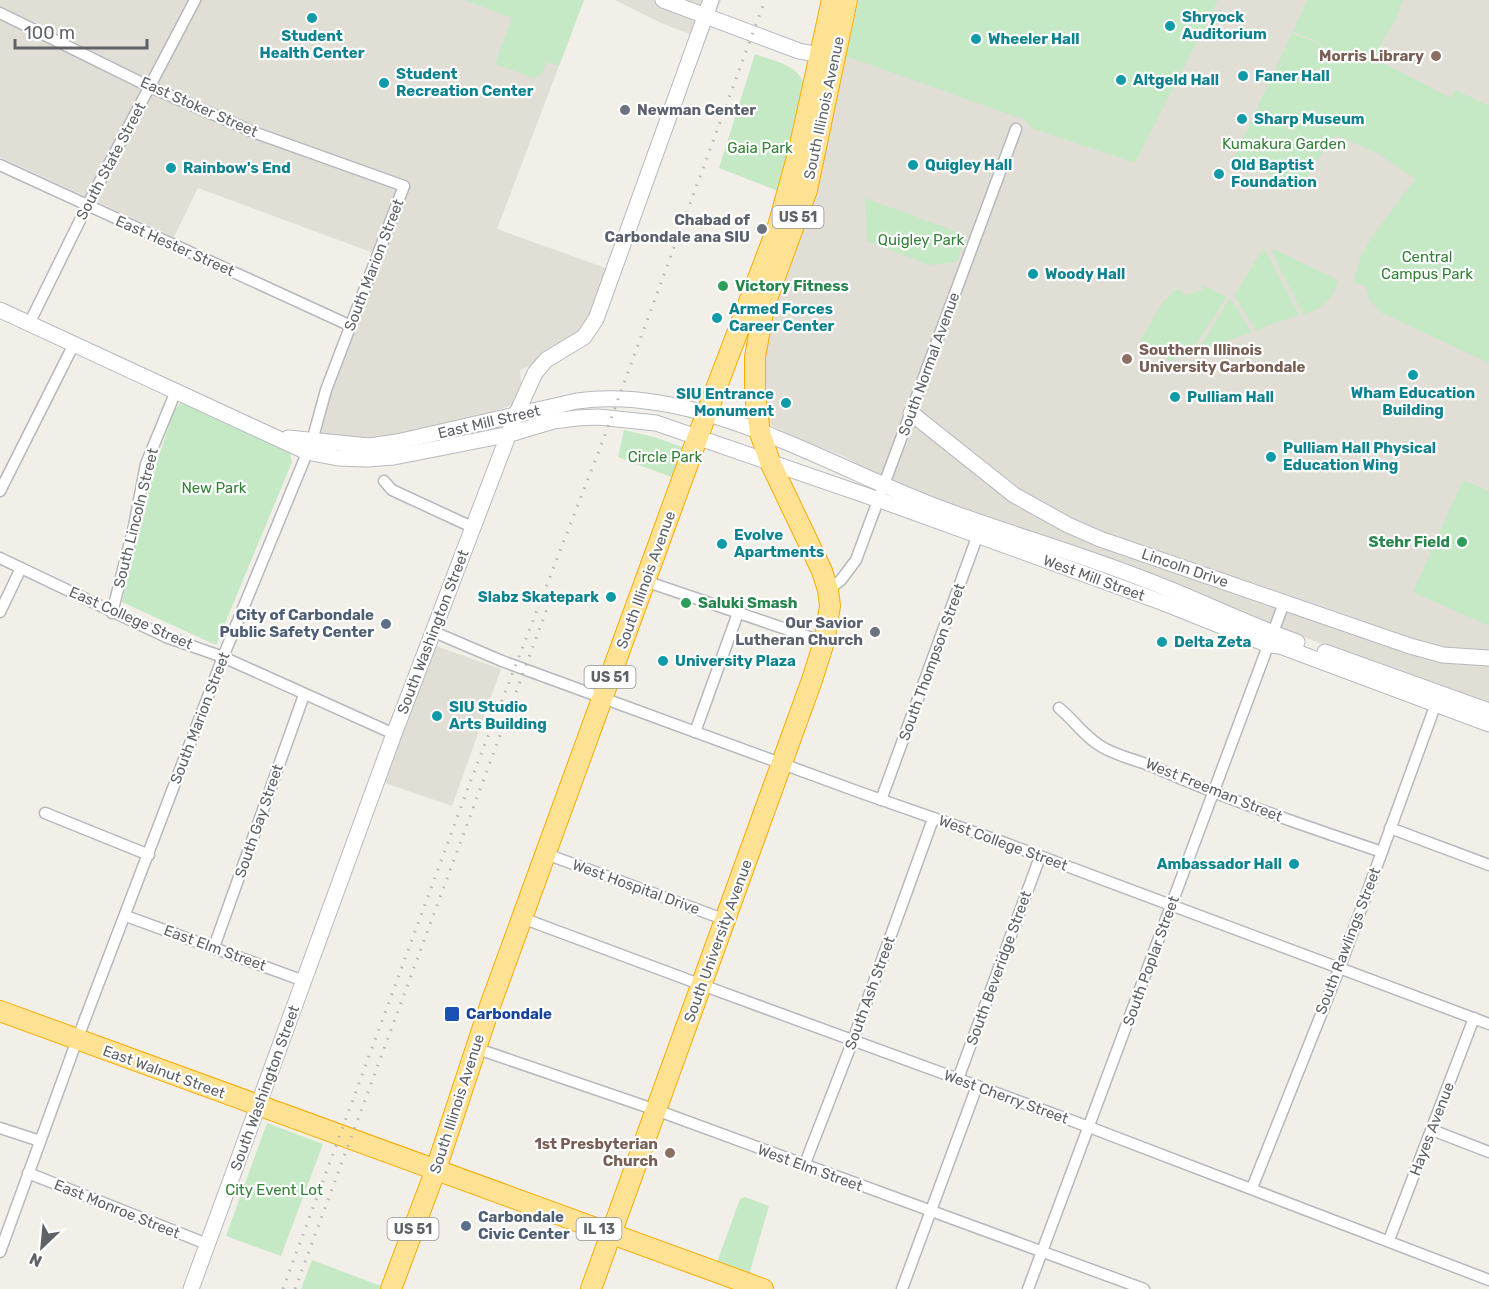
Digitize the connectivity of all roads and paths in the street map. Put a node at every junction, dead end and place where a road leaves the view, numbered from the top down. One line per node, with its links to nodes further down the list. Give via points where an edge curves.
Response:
1 (195, 0): 9 (street, South State Street)
2 (663, 0): 7 (main road)
3 (711, 0): 7 (main road, South Washington Street)
4 (832, 0): 8 (highway, South Illinois Avenue / US 51)
5 (847, 0): 8 (highway, South Illinois Avenue / US 51)
6 (0, 14): 9 (street, East Stoker Street)
7 (706, 15): 8 (main road, via 799,51); 18 (main road, South Washington Street, via 596,319 584,337 546,360)
8 (827, 57): 22 (highway, South Illinois Avenue / US 51, via 778,226); 24 (highway, South Illinois Avenue / US 51, via 807,190 765,307 758,339 755,394)
9 (150, 87): 12 (street, East Stoker Street, via 256,133); 13 (street, South State Street)
10 (1016, 129): 21 (street, South Normal Avenue)
11 (0, 165): 13 (street, East Hester Street)
12 (404, 186): 16 (street, South Marion Street)
13 (87, 206): 15 (street, South State Street); 16 (street, East Hester Street)
14 (0, 310): 15 (main road, East Mill Street)
15 (29, 324): 17 (main road, East Mill Street)
16 (351, 326): 28 (street, South Marion Street)
17 (74, 344): 19 (main road, East Mill Street); 32 (street)
18 (536, 373): 20 (main road, via 537,394); 23 (main road, South Washington Street)
19 (176, 391): 28 (main road, East Mill Street, via 271,435); 42 (street, South Lincoln Street, via 146,464)
20 (556, 406): 22 (main road, East Mill Street, via 597,398 647,400); 23 (main road, East Mill Street)
21 (911, 412): 33 (street, South Normal Avenue); 40 (main road, Lincoln Drive, via 1009,491 1068,525)
22 (706, 414): 24 (main road, West Mill Street); 26 (highway, South Illinois Avenue / US 51)
23 (516, 415): 25 (main road, South Washington Street); 28 (main road, East Mill Street, via 397,442)
24 (760, 433): 29 (highway, South Illinois Avenue / US 51); 33 (main road, West Mill Street)
25 (510, 434): 26 (main road, East Mill Street, via 553,421 598,417 647,421); 27 (main road, East Mill Street); 30 (main road, South Washington Street)
26 (698, 436): 29 (main road, West Mill Street); 38 (highway, South Illinois Avenue / US 51)
27 (478, 440): 28 (main road, East Mill Street, via 367,459 338,458); 30 (main road, via 490,450)
28 (310, 446): 47 (street, South Marion Street)
29 (770, 462): 33 (main road, West Mill Street); 39 (highway, South Illinois Avenue / US 51)
30 (497, 466): 34 (main road, South Washington Street)
31 (384, 481): 34 (street, via 392,490)
32 (0, 491)
33 (882, 493): 35 (main road, West Mill Street); 39 (street, South Normal Avenue, via 856,560)
34 (472, 527): 44 (main road, South Washington Street)
35 (980, 530): 45 (main road, West Mill Street, via 1146,580); 59 (street, South Thompson Street)
36 (0, 558): 37 (street, East College Street)
37 (21, 568): 41 (street); 42 (street, East College Street)
38 (645, 581): 43 (street); 50 (highway, South Illinois Avenue / US 51)
39 (828, 590): 46 (highway, South University Avenue / US 51, via 830,606)
40 (1284, 603): 45 (street, South Poplar Street); 48 (main road, Lincoln Drive, via 1410,646)
41 (0, 612)
42 (112, 613): 47 (street, East College Street)
43 (738, 613): 46 (street); 55 (street)
44 (434, 632): 50 (street, West College Street); 56 (main road, South Washington Street)
45 (1271, 639): 51 (main road, West Mill Street); 58 (street, South Poplar Street)
46 (824, 642): 57 (highway, South University Avenue / US 51)
47 (223, 657): 49 (street, East College Street); 65 (street, South Marion Street)
48 (1489, 658)
49 (304, 694): 56 (street, East College Street); 72 (street, South Gay Street)
50 (602, 698): 55 (street, West College Street); 64 (highway, South Illinois Avenue / US 51)
51 (1438, 698): 53 (main road, West Mill Street); 54 (main road, West Mill Street); 62 (street, South Rawlings Street)
52 (1059, 708): 58 (street, West Freeman Street, via 1100,746)
53 (1489, 711)
54 (1489, 724)
55 (695, 732): 57 (street, West College Street)
56 (394, 734): 74 (main road, South Washington Street)
57 (783, 765): 59 (street, West College Street); 71 (highway, South University Avenue / US 51)
58 (1213, 793): 63 (street, West Freeman Street); 68 (street, South Poplar Street)
59 (881, 800): 61 (street, West College Street)
60 (45, 813): 65 (street)
61 (933, 819): 66 (street, West College Street); 80 (street, South Ash Street)
62 (1390, 828): 63 (street, South Rawlings Street); 67 (street)
63 (1382, 852): 73 (street, South Rawlings Street)
64 (546, 854): 70 (highway, South Illinois Avenue / US 51); 71 (street, West Hospital Drive)
65 (149, 855): 69 (street, South Marion Street)
66 (1040, 857): 68 (street, West College Street); 82 (street, South Beveridge Street)
67 (1489, 865)
68 (1171, 906): 73 (street, West College Street); 86 (street, South Poplar Street)
69 (126, 916): 72 (street, East Elm Street); 79 (street, South Marion Street)
70 (522, 918): 75 (street, West Cherry Street); 81 (highway, South Illinois Avenue / US 51)
71 (726, 920): 75 (highway, South University Avenue / US 51)
72 (214, 947): 74 (street, East Elm Street)
73 (1340, 967): 77 (street, West College Street); 94 (street, South Rawlings Street)
74 (304, 981): 84 (main road, South Washington Street)
75 (702, 986): 80 (street, West Cherry Street); 85 (highway, South University Avenue / US 51)
76 (0, 1011): 79 (highway, East Walnut Street / IL 13)
77 (1474, 1018): 78 (street, West College Street); 88 (street, Hayes Avenue)
78 (1489, 1024)
79 (77, 1040): 84 (highway, East Walnut Street / IL 13); 89 (street, South Marion Street)
80 (853, 1040): 82 (street, West Cherry Street); 91 (street, South Ash Street)
81 (475, 1048): 85 (street, West Elm Street); 92 (highway, South Illinois Avenue / US 51)
82 (958, 1079): 83 (street, West Cherry Street)
83 (977, 1086): 86 (street, West Cherry Street); 95 (street)
84 (258, 1106): 92 (highway, East Walnut Street / IL 13); 98 (main road, South Washington Street)
85 (656, 1110): 91 (street, West Elm Street); 96 (highway, South University Avenue / US 51)
86 (1089, 1127): 94 (street, West Cherry Street); 100 (street, South Poplar Street)
87 (0, 1128): 89 (street)
88 (1432, 1130): 90 (street); 97 (street, Hayes Avenue)
89 (40, 1141): 93 (street, South Marion Street)
90 (1489, 1152)
91 (804, 1166): 95 (street, West Elm Street)
92 (436, 1169): 96 (highway, IL 13); 103 (highway, South Illinois Avenue / US 51)
93 (28, 1173): 98 (street, East Monroe Street); 99 (street, South Marion Street)
94 (1252, 1188): 97 (street, West Cherry Street)
95 (930, 1212): 100 (street, West Elm Street); 106 (street)
96 (611, 1233): 104 (highway, South University Avenue / US 51); 105 (highway, IL 13)
97 (1389, 1240): 101 (street, West Cherry Street)
98 (207, 1244): 102 (main road, South Washington Street)
99 (0, 1252)
100 (1042, 1252): 107 (street, South Poplar Street); 108 (street, West Elm Street)
101 (1489, 1280)
102 (191, 1289)
103 (391, 1289)
104 (591, 1289)
105 (763, 1289)
106 (902, 1289)
107 (1028, 1289)
108 (1144, 1289)

